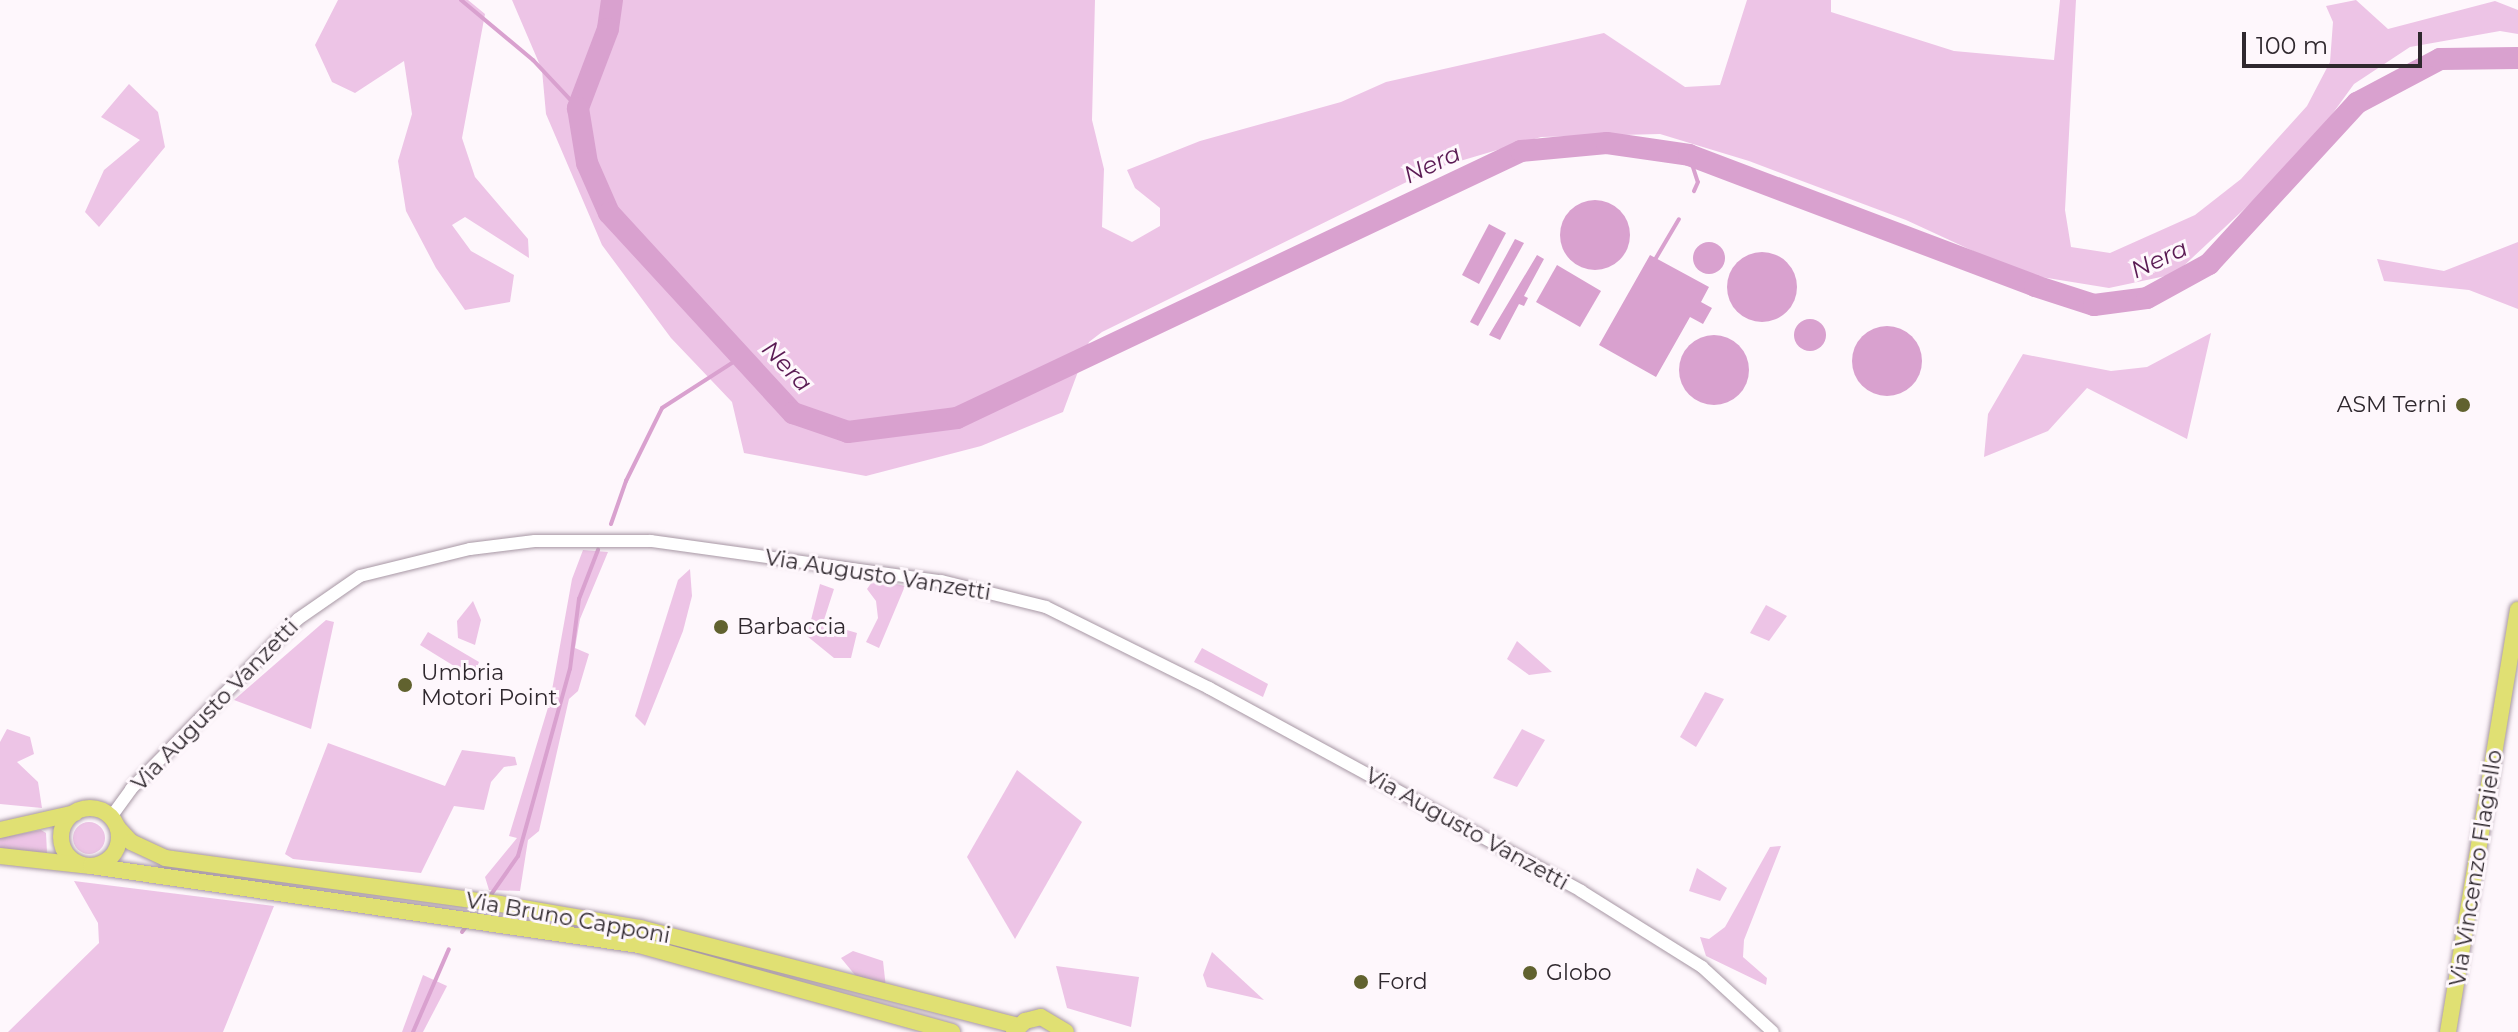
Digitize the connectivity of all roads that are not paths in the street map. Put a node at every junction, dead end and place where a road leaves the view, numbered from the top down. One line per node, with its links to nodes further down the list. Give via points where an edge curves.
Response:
1 (2518, 610): 11 (main road, Via Vincenzo Flagiello)
2 (75, 813): 3 (main road, via 94,809); 4 (main road); 6 (main road, via 61,837 67,854)
3 (115, 823): 6 (main road, via 114,854); 7 (main road, Via Bruno Capponi, via 131,842 165,858 640,928); 10 (street, Via Augusto Vanzetti, via 131,789 298,619 360,576 509,544 571,537 651,541 941,581 1046,607 1209,688 1581,891 1702,967)
4 (0, 830)
5 (0, 856): 6 (main road, Via Bruno Capponi)
6 (86, 866): 8 (main road, Via Bruno Capponi, via 639,945)
7 (1016, 1029): 9 (main road, Via Bruno Capponi, via 1041,1017)
8 (952, 1032)
9 (1066, 1032)
10 (1773, 1032)
11 (2448, 1032)

